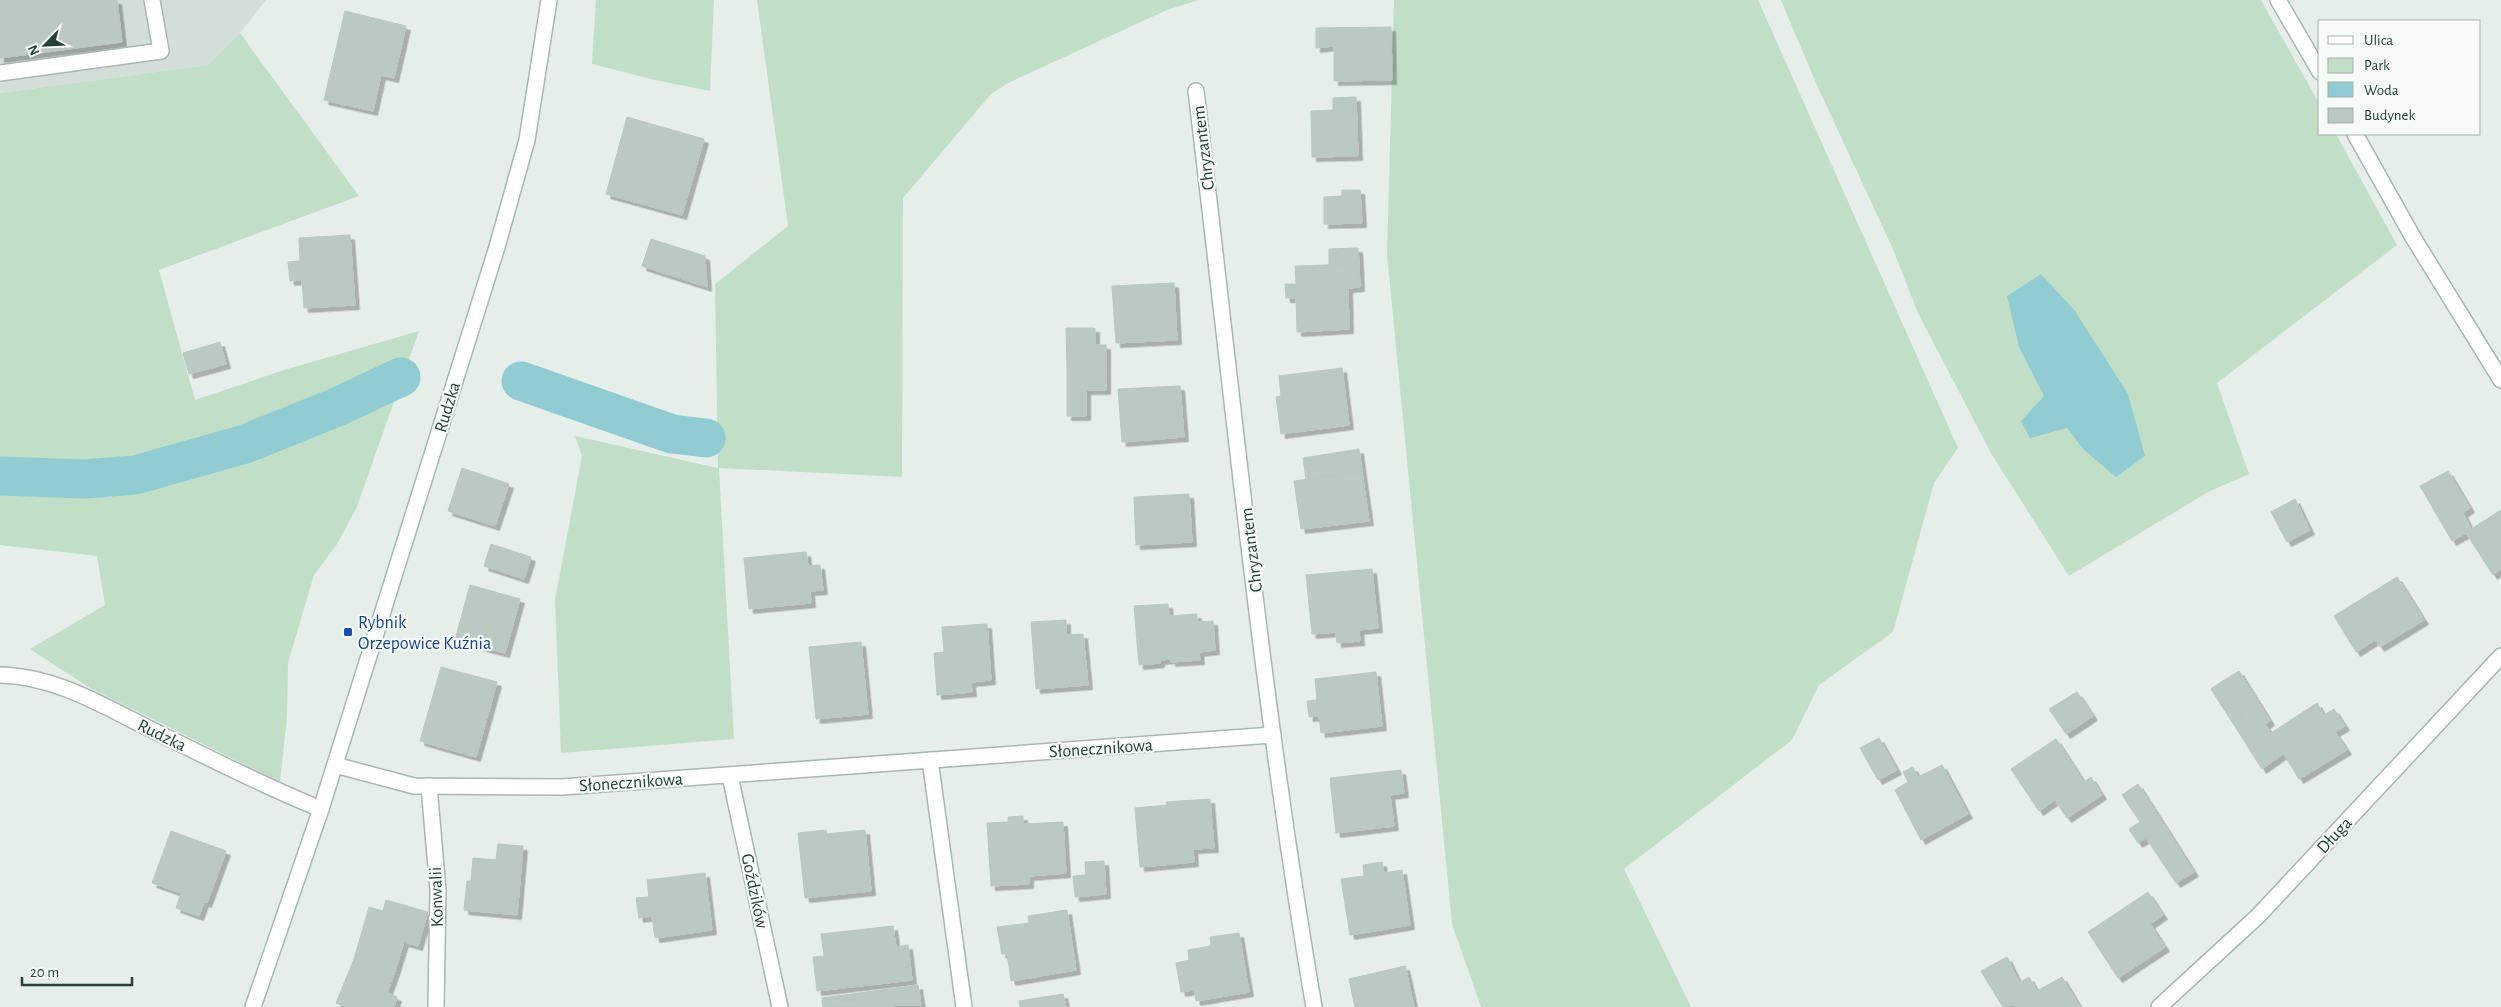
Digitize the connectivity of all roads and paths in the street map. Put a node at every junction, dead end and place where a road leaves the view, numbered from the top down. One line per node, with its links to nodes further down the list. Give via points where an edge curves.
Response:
1 (152, 0): 5 (street, via 161,51)
2 (549, 0): 13 (street, Rudzka, via 527,140 497,247)
3 (2278, 0): 4 (street)
4 (2318, 69)
5 (0, 74)
6 (1196, 91): 11 (street, Chryzantem)
7 (2356, 135): 8 (street, via 2414,239)
8 (2501, 380)
9 (2501, 656): 22 (street, Długa, via 2258,916)
10 (0, 675): 16 (street, Rudzka, via 30,678 67,688 276,791)
11 (1273, 735): 12 (street, Słonecznikowa); 21 (street, Chryzantem)
12 (930, 760): 14 (street, Słonecznikowa); 20 (street)
13 (335, 765): 15 (street, Słonecznikowa, via 403,784); 16 (street, Rudzka)
14 (730, 776): 15 (street, Słonecznikowa, via 562,787); 19 (street, Goździków)
15 (429, 786): 18 (street, Konwalii, via 438,890)
16 (321, 809): 17 (street, Rudzka)
17 (253, 1007)
18 (436, 1007)
19 (780, 1007)
20 (964, 1007)
21 (1314, 1007)
22 (2159, 1007)

